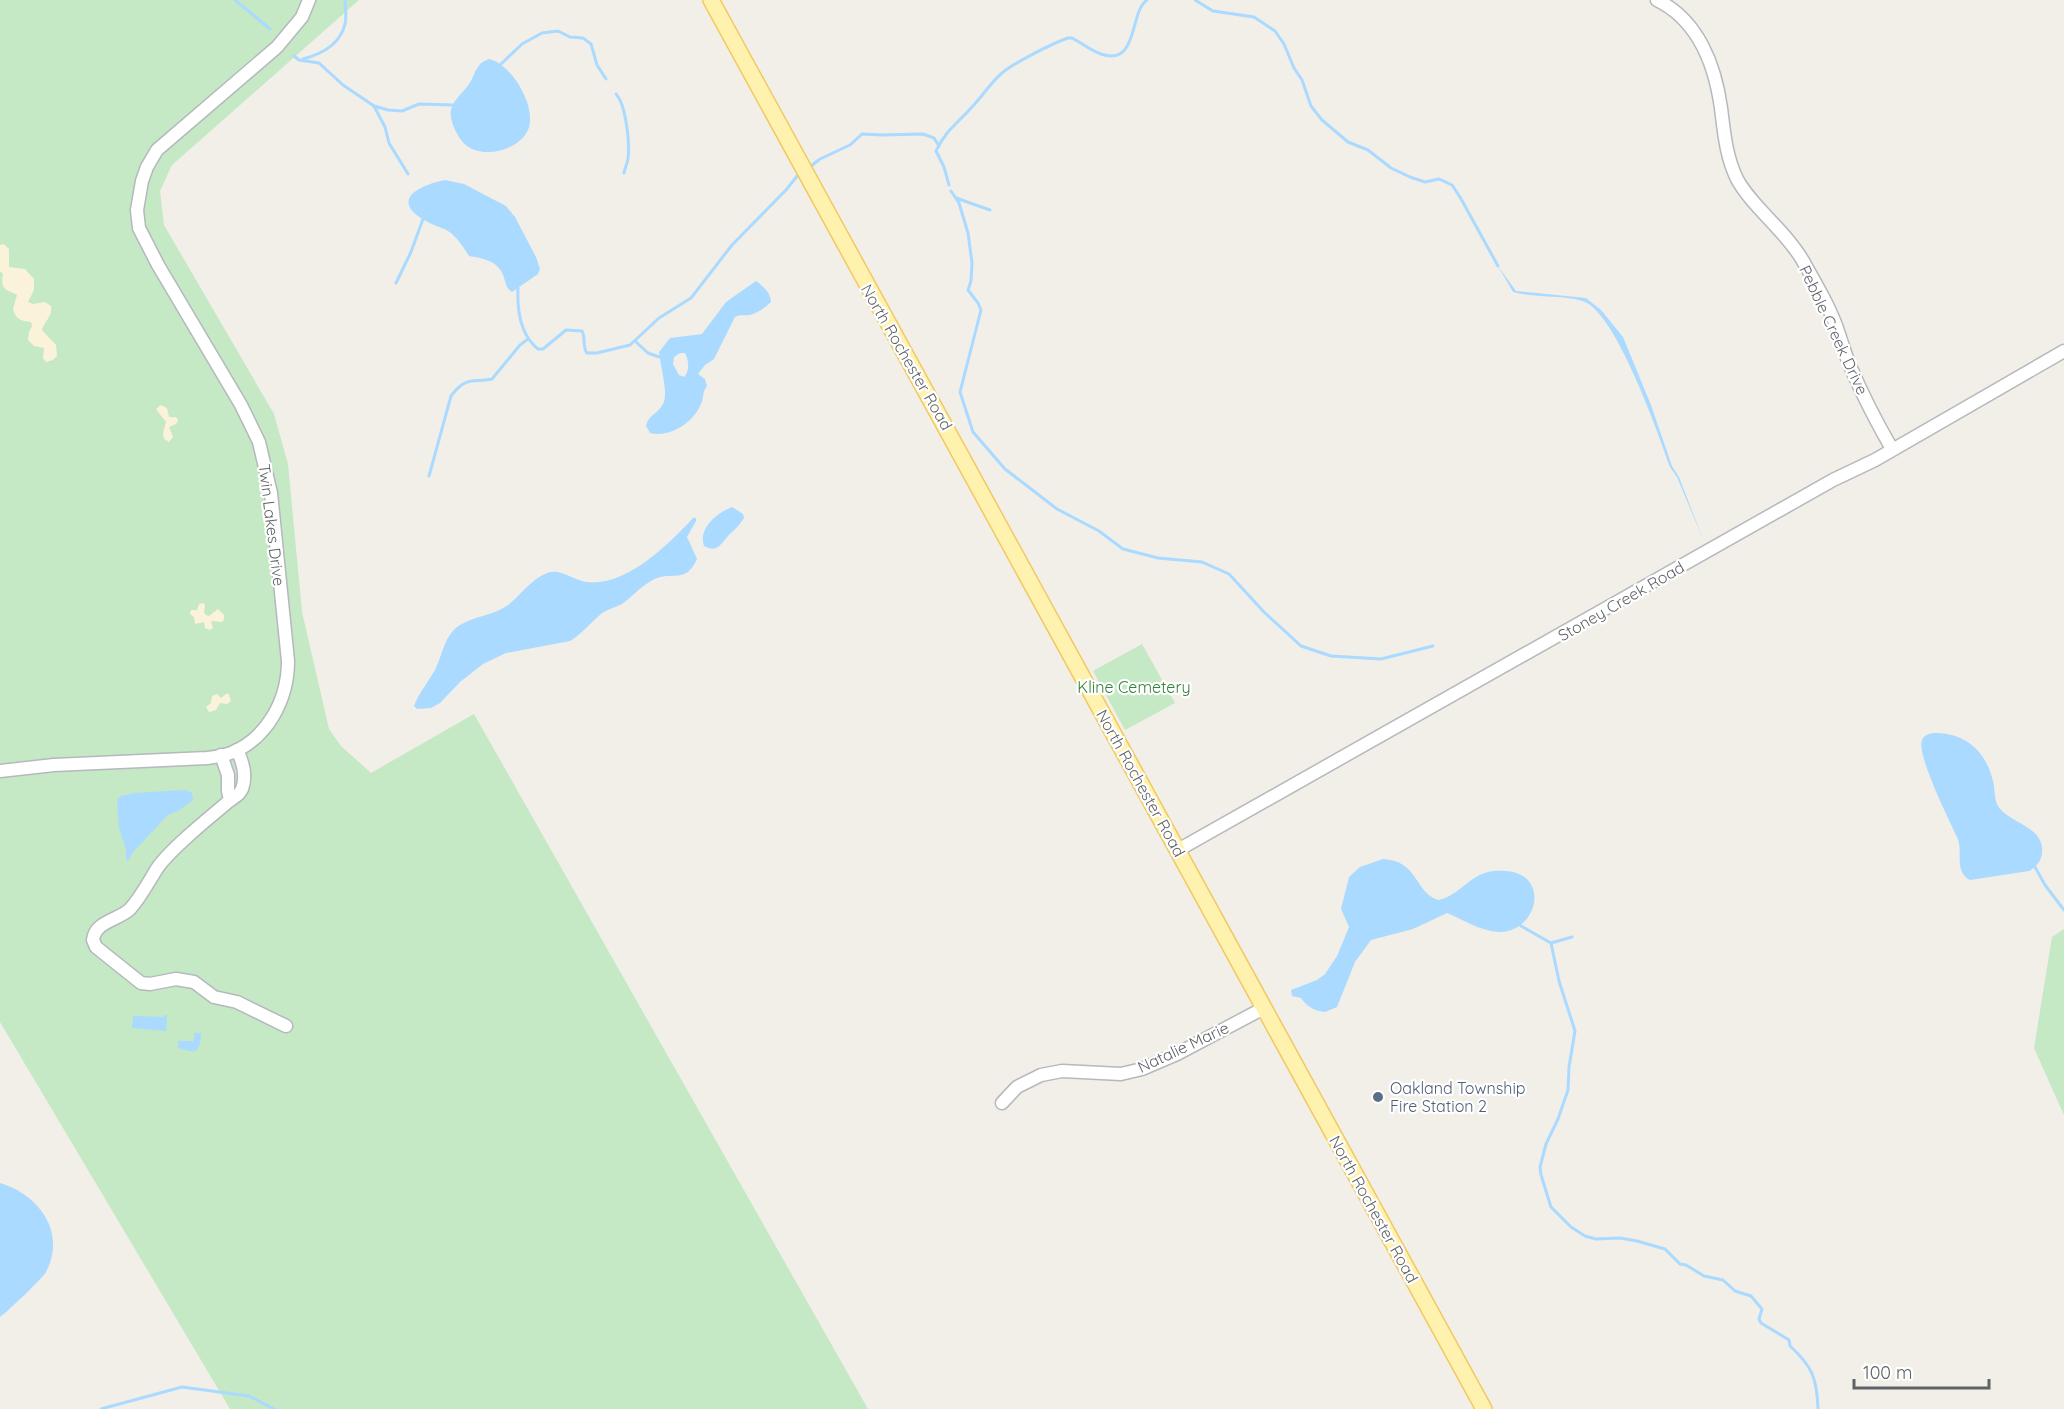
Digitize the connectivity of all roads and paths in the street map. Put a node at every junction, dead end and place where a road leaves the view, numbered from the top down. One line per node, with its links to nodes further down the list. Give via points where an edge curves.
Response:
1 (309, 0): 6 (street, Twin Lakes Drive, via 302,17 277,47 158,150 142,181 138,210 141,234 252,426 268,476 288,680 273,716 251,741)
2 (711, 0): 10 (main road, North Rochester Road)
3 (1657, 0): 5 (street, Pebble Creek Drive, via 1672,7 1700,40 1716,82 1728,155 1737,178 1801,258)
4 (2064, 351): 5 (street, Stoney Creek Road)
5 (1892, 449): 10 (street, Stoney Creek Road)
6 (237, 750): 7 (street, Twin Lakes Drive); 9 (street, via 244,768 243,788)
7 (221, 755): 8 (street, Twin Lakes Drive); 9 (street)
8 (0, 771)
9 (230, 800): 12 (street, via 171,853 131,908 98,928 93,941 141,983 176,979 194,982 214,998 237,1002)
10 (1178, 850): 11 (main road, North Rochester Road)
11 (1264, 1008): 13 (street, Natalie Marie, via 1142,1069 1121,1074 1062,1071 1041,1075 1017,1087); 14 (main road, North Rochester Road)
12 (286, 1026)
13 (1002, 1103)
14 (1484, 1409)

